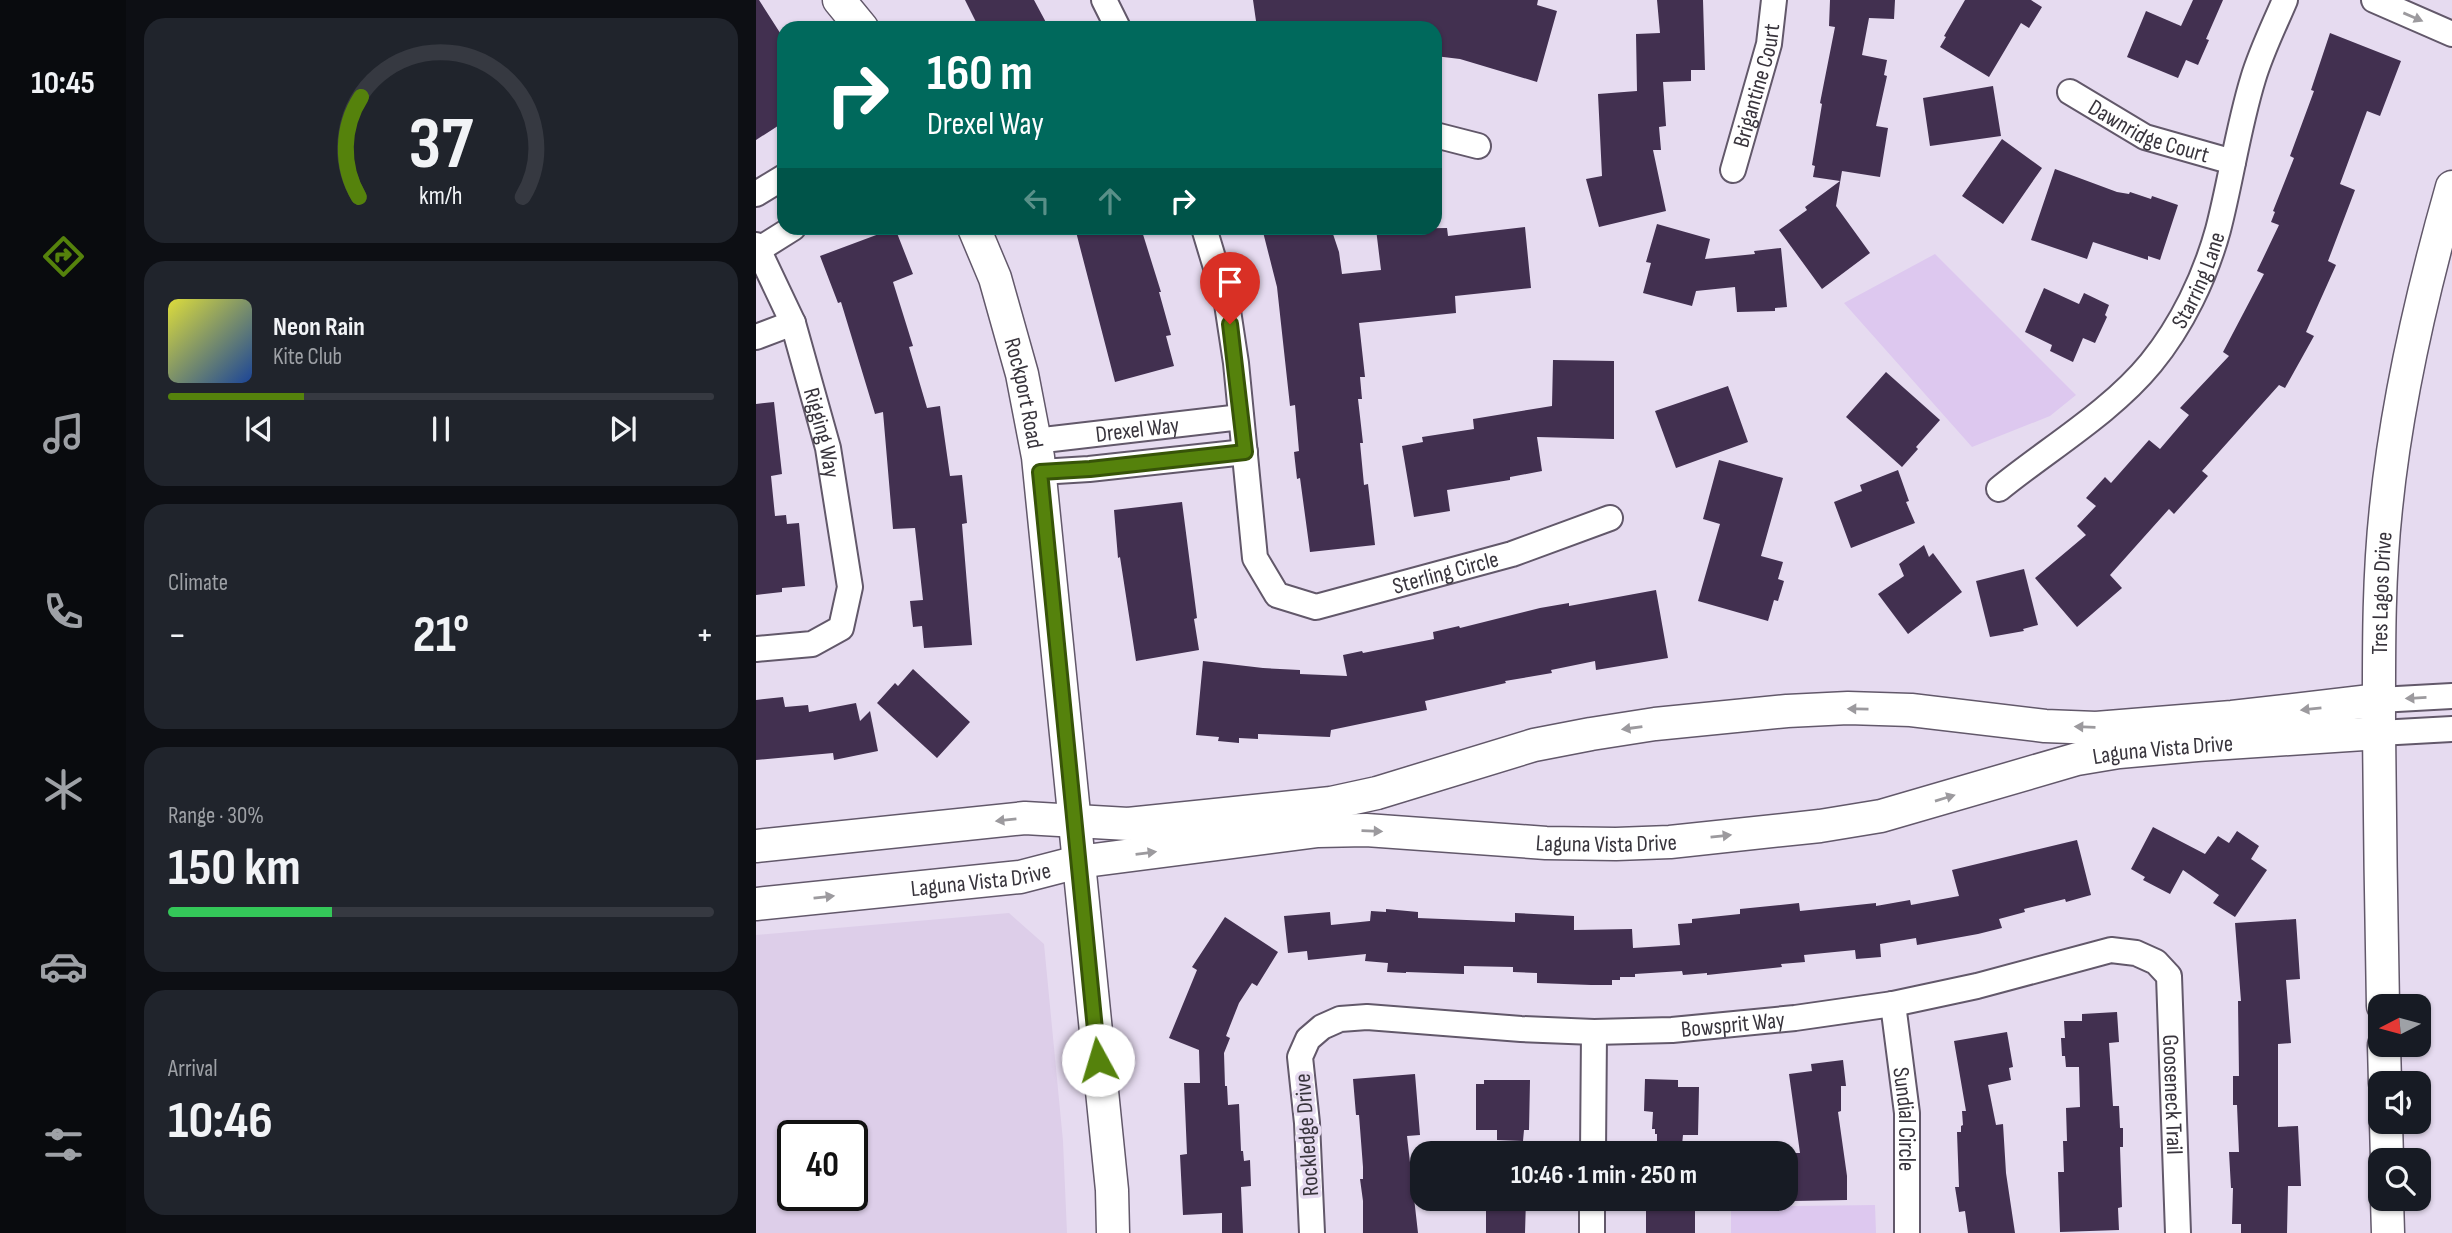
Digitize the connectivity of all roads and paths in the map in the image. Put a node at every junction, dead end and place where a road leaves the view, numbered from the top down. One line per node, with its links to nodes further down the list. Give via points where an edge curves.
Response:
1 (839, 0): 6 (street)
2 (1104, 0): 7 (street)
3 (1774, 0): 13 (street, Brigantine Court, via 1769,44)
4 (2286, 0): 12 (street, Starring Lane, via 2253,78)
5 (2374, 0): 8 (street, one-way to 8)
6 (856, 21)
7 (1114, 21)
8 (2452, 34)
9 (2070, 92): 12 (street, Dawnridge Court, via 2145,137)
10 (1442, 137): 11 (street)
11 (1478, 146)
12 (2233, 162): 29 (street, Starring Lane, via 2218,231 2202,275 2180,322 2150,364)
13 (1733, 170)
14 (777, 181): 16 (street)
15 (2452, 187): 33 (street, Tres Lagos Drive, via 2409,359 2386,508)
16 (756, 194)
17 (780, 235): 20 (street)
18 (977, 235): 25 (street, Rockport Road, via 995,278)
19 (1206, 235): 23 (street, via 1227,304)
20 (757, 248): 21 (street, Rigging Way)
21 (793, 323): 22 (street); 31 (street, Rigging Way, via 830,460 850,587 841,628 812,644)
22 (756, 337)
23 (1241, 417): 24 (street, Drexel Way); 26 (street)
24 (1144, 427): 25 (street, Drexel Way); 27 (street)
25 (1035, 441): 28 (street, Rockport Road)
26 (1245, 452): 27 (street, Drexel Way); 30 (street, Sterling Circle, via 1255,558 1277,595 1316,607 1512,554)
27 (1148, 462): 28 (street, Drexel Way)
28 (1040, 472): 36 (street, Rockport Road)
29 (1999, 489)
30 (1610, 518)
31 (756, 649)
32 (2452, 696): 33 (street, Laguna Vista Drive, one-way to 33)
33 (2379, 700): 35 (street, Tres Lagos Drive); 36 (street, Laguna Vista Drive, one-way to 36, via 2096,727 2045,726 1911,710 1787,711 1655,724 1534,745 1331,803 1128,824)
34 (2452, 729): 35 (street, Laguna Vista Drive)
35 (2379, 733): 38 (street, Laguna Vista Drive, one-way to 35, via 1318,831 1426,833 1546,843 1670,842 1881,816 2067,762 2119,752); 41 (street, Tres Lagos Drive)
36 (1074, 821): 37 (street, Laguna Vista Drive, one-way to 37, via 1025,818); 38 (street, Rockport Road)
37 (756, 846)
38 (1079, 862): 39 (street, Laguna Vista Drive, one-way to 38, via 1020,877); 48 (street, Rockport Road)
39 (756, 904)
40 (2156, 962): 42 (street, Bowsprit Way, via 2136,953 2111,950); 52 (street, Gooseneck Trail, via 2169,976)
41 (2383, 994)
42 (1893, 1004): 43 (street, Bowsprit Way, via 1686,1029); 51 (street, Sundial Circle, via 1907,1113)
43 (1594, 1032): 44 (street, Bowsprit Way, via 1367,1017 1340,1019); 45 (street)
44 (1308, 1039): 49 (street, Rockledge Drive, via 1300,1057)
45 (1593, 1141)
46 (1592, 1211): 50 (street)
47 (2387, 1211): 53 (street)
48 (1113, 1233)
49 (1311, 1233)
50 (1592, 1233)
51 (1907, 1233)
52 (2178, 1233)
53 (2388, 1233)

